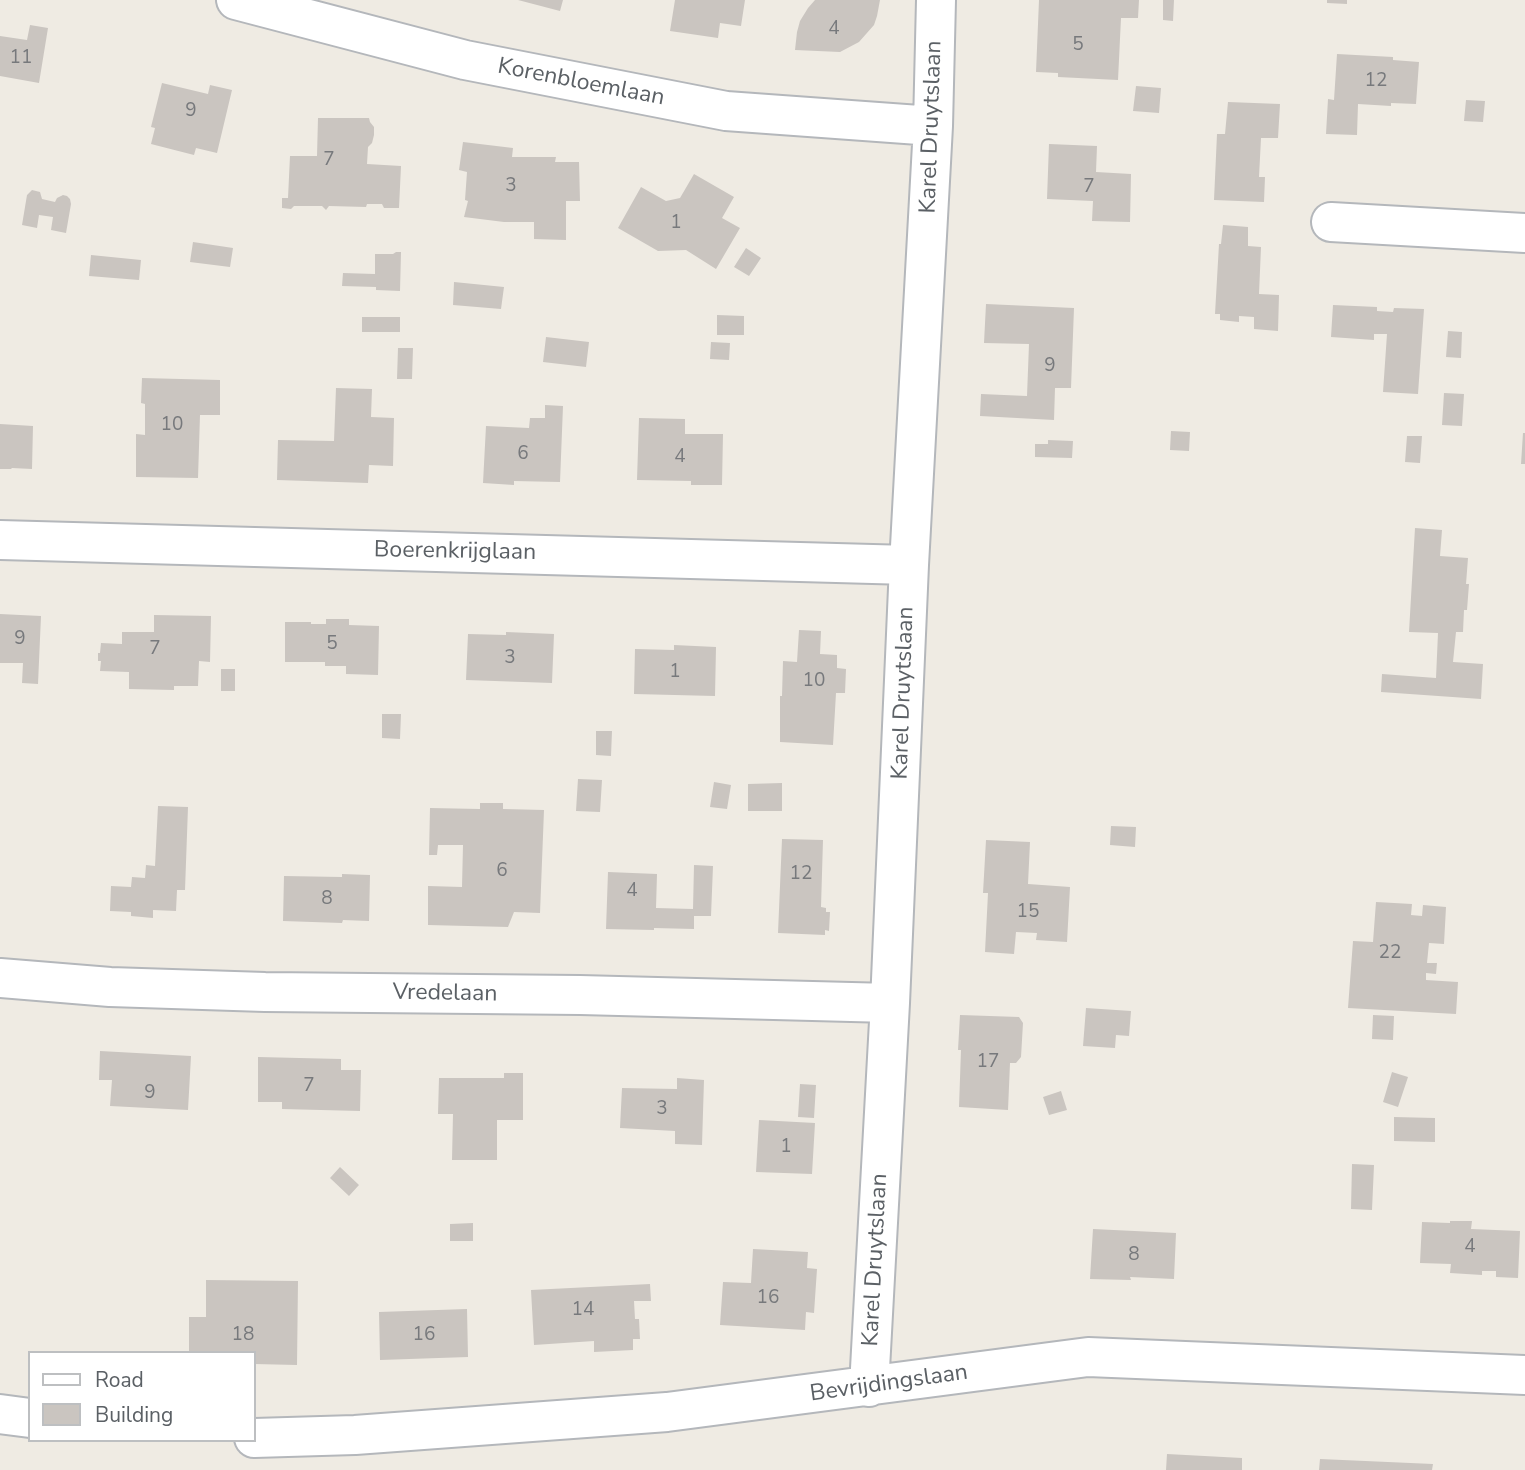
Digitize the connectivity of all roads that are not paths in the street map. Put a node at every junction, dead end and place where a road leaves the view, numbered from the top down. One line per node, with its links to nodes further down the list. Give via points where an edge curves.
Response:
1 (236, 0): 3 (street, Korenbloemlaan, via 465,60 726,111)
2 (936, 0): 3 (street, Karel Druytslaan)
3 (933, 127): 7 (street, Karel Druytslaan)
4 (1331, 222): 5 (street)
5 (1525, 233)
6 (0, 540): 7 (street, Boerenkrijglaan)
7 (909, 565): 9 (street, Karel Druytslaan)
8 (0, 978): 9 (street, Vredelaan, via 175,989)
9 (890, 1003): 11 (street, Karel Druytslaan)
10 (1525, 1375): 11 (street, Bevrijdingslaan, via 1088,1357)
11 (869, 1387): 14 (street, Bevrijdingslaan, via 667,1412)
12 (0, 1415): 13 (street)
13 (28, 1418)
14 (256, 1438)

